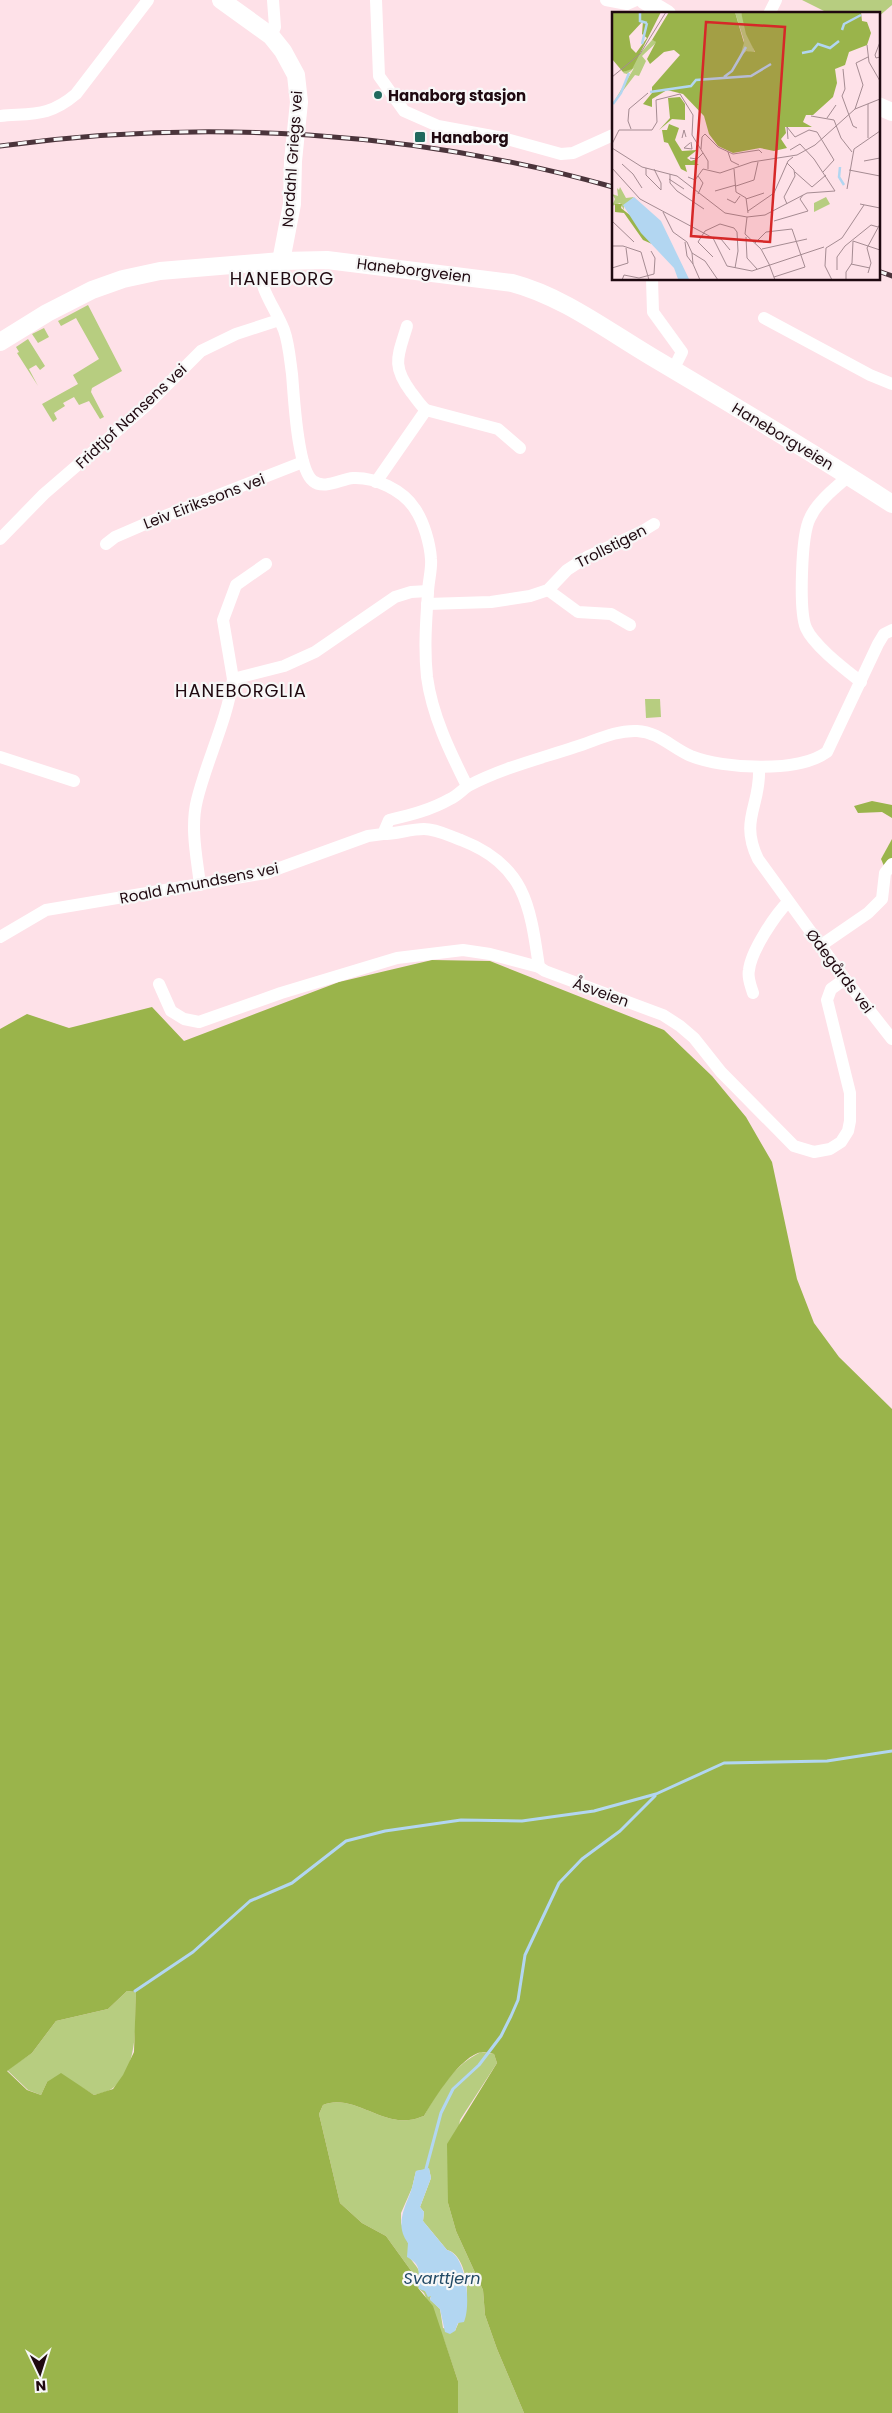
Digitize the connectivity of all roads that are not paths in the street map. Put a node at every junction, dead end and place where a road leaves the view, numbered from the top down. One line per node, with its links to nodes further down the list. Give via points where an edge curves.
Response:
1 (148, 0): 14 (street, via 76,94 63,105 55,110)
2 (221, 0): 11 (street, Nordahl Griegs vei)
3 (272, 0): 11 (street, via 275,27)
4 (376, 0): 15 (street, via 379,76 404,111 438,126 503,138 561,154 573,153)
5 (606, 0): 6 (street, via 627,4)
6 (636, 0)
7 (644, 0): 9 (street)
8 (776, 0): 10 (street)
9 (664, 12)
10 (770, 12)
11 (271, 36): 16 (street, Nordahl Griegs vei, via 296,75 298,119 292,204)
12 (880, 107): 13 (street)
13 (892, 112)
14 (0, 116)
15 (612, 135)
16 (281, 261): 17 (street, Haneborgveien); 23 (street, Haneborgveien, via 350,262 532,288)
17 (259, 263): 20 (street, via 261,283); 22 (street, Haneborgveien, via 160,271 114,282 61,305)
18 (652, 280): 23 (street, via 653,312 682,352)
19 (764, 318): 24 (street)
20 (279, 320): 27 (street, via 288,346); 32 (street, Fridtjof Nansens vei, via 236,334 202,351 147,405 44,494)
21 (407, 326): 25 (street, via 398,356 398,371)
22 (0, 342)
23 (673, 370): 28 (street, Haneborgveien)
24 (892, 384)
25 (426, 410): 26 (street, via 498,429); 29 (street)
26 (520, 448)
27 (303, 462): 29 (street, via 306,472 318,484 352,478); 33 (street, Leiv Eirikssons vei, via 152,521 114,537)
28 (849, 476): 30 (street, Haneborgveien); 40 (street, via 810,518 806,531 803,601 806,629 829,656)
29 (376, 482): 36 (street, via 388,486 415,508 431,560)
30 (892, 504)
31 (654, 524): 35 (street, Trollstigen, via 587,557 567,570)
32 (0, 539)
33 (106, 544)
34 (266, 564): 39 (street, via 236,585 223,620)
35 (548, 590): 36 (street, via 491,602); 37 (street, via 570,609 611,614)
36 (428, 598): 39 (street, via 411,592 395,597 314,652 284,666); 44 (street, via 425,641 430,692)
37 (630, 625)
38 (892, 630): 40 (street, via 884,634 878,644)
39 (233, 679): 47 (street, via 230,704 196,802 194,832)
40 (861, 682): 42 (street, via 827,752 812,760)
41 (0, 758): 43 (street)
42 (759, 768): 44 (street, via 707,761 690,755 662,737 629,731 517,765); 48 (street, Ødegårds vei, via 750,838 758,859)
43 (74, 781)
44 (468, 786): 45 (street, via 451,799 427,810 389,820)
45 (383, 834): 47 (street, Roald Amundsens vei, via 368,836 266,873); 51 (street, Roald Amundsens vei, via 436,830 497,858 524,896)
46 (892, 864): 50 (street, via 884,873 882,899 868,913)
47 (200, 885): 49 (street, Roald Amundsens vei, via 46,910)
48 (788, 902): 50 (street, Ødegårds vei); 54 (street, via 773,918 750,963 748,977)
49 (0, 937)
50 (820, 946): 52 (street, Ødegårds vei)
51 (539, 967): 52 (street, Åsveien, via 663,1015 680,1026 794,1146 814,1152 830,1149 841,1142 850,1121 850,1093 828,1000 831,989); 53 (street, Åsveien, via 463,950 397,958 199,1022 184,1019 171,1011)
52 (845, 979): 55 (street, Ødegårds vei)
53 (158, 984)
54 (754, 993)
55 (892, 1039)

